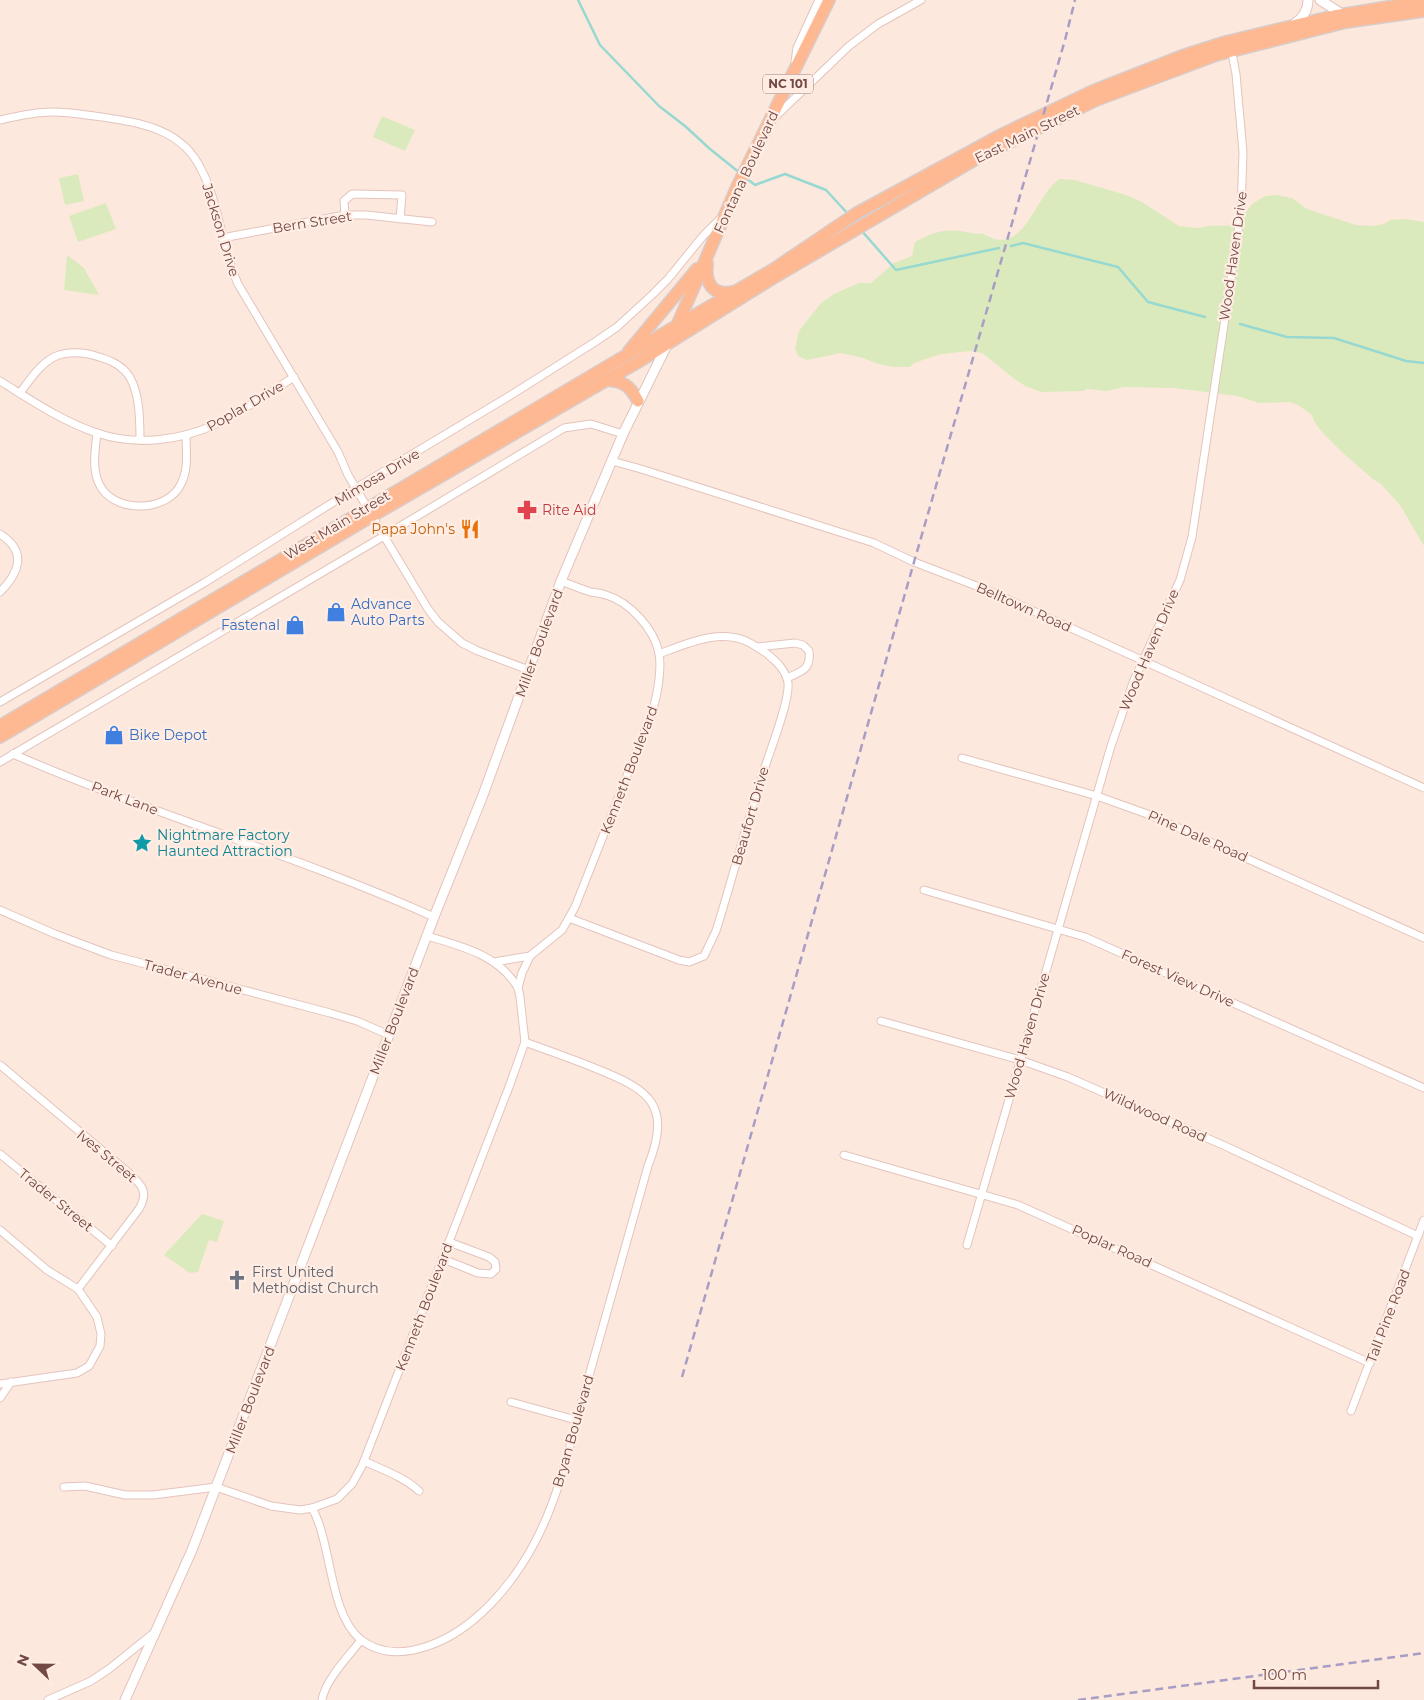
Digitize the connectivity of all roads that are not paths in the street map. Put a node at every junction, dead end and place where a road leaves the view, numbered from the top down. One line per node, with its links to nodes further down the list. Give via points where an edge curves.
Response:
1 (820, 0): 12 (street, via 798,48)
2 (829, 0): 12 (main road, Fontana Boulevard / NC 101)
3 (922, 0): 14 (street, via 878,24 849,46)
4 (1308, 0): 10 (street, via 1305,13)
5 (1320, 0): 8 (street)
6 (1424, 1): 8 (main road, East Main Street)
7 (1424, 12): 9 (main road, East Main Street)
8 (1342, 14): 9 (street); 10 (main road, East Main Street)
9 (1354, 21): 11 (main road, East Main Street)
10 (1292, 25): 11 (main road, East Main Street)
11 (1231, 46): 21 (main road, East Main Street, via 1182,56 1124,78 1003,134 853,216); 23 (main road, East Main Street, via 1216,55 1096,100 981,156); 43 (street, Wood Haven Drive, via 1243,152 1239,228 1192,538 1180,580)
12 (794, 71): 14 (main road, Fontana Boulevard / NC 101)
13 (0, 120): 19 (street, Jackson Drive, via 66,112 130,121 167,132 186,147 201,168 212,192)
14 (767, 124): 15 (main road, Fontana Boulevard / NC 101)
15 (725, 214): 20 (main road, Fontana Boulevard / NC 101); 35 (street, Mimosa Drive, via 668,279 617,327)
16 (345, 215): 17 (street, Bern Street); 17 (street, via 344,201 352,194 402,195); 19 (street, Bern Street)
17 (400, 219): 18 (street, Bern Street)
18 (432, 222)
19 (222, 238): 25 (street, Jackson Drive, via 238,284)
20 (708, 256): 21 (main road, via 706,276 711,287 718,292); 22 (main road, Fontana Boulevard / NC 101); 24 (main road)
21 (735, 291): 22 (main road, East Main Street)
22 (676, 327): 23 (main road, Fontana Boulevard / NC 101); 24 (main road, West Main Street)
23 (667, 344): 26 (main road, West Main Street); 29 (street, Miller Boulevard)
24 (625, 356): 36 (main road, West Main Street)
25 (294, 377): 32 (street, Poplar Drive, via 227,419); 35 (street, Jackson Drive)
26 (606, 380): 29 (main road, via 627,386); 36 (main road, West Main Street)
27 (0, 381): 28 (street, Poplar Drive)
28 (20, 393): 30 (street, Poplar Drive); 33 (street, via 38,370 54,357 88,354 110,360 125,371 133,385 140,413)
29 (638, 401): 31 (street, Miller Boulevard)
30 (97, 434): 32 (street, via 94,463 102,489 115,500 143,506 162,502 181,485 187,468); 33 (street, Poplar Drive)
31 (623, 434): 34 (street, Miller Boulevard); 38 (street, via 591,424 564,428)
32 (186, 435): 33 (street, Poplar Drive)
33 (140, 440)
34 (612, 461): 39 (street, Miller Boulevard); 43 (street, Belltown Road, via 874,543)
35 (356, 488): 36 (street, Jackson Drive); 46 (street, Mimosa Drive, via 204,583)
36 (370, 512): 38 (street, Jackson Drive); 47 (main road, West Main Street); 48 (main road, West Main Street)
37 (0, 534): 40 (street, via 16,549 18,558 16,571)
38 (384, 536): 44 (street, Jackson Drive, via 428,609 445,629 462,643); 49 (street)
39 (561, 581): 42 (street, Kenneth Boulevard, via 607,595 628,607 650,633); 44 (street, Miller Boulevard)
40 (0, 592)
41 (757, 647): 42 (street, via 739,638 720,637 694,641); 45 (street, via 776,661); 45 (street, via 795,643 809,651 807,667)
42 (659, 654): 57 (street, Kenneth Boulevard, via 657,698)
43 (1143, 660): 52 (street, Belltown Road); 53 (street, Wood Haven Drive, via 1118,723)
44 (530, 670): 56 (street, Miller Boulevard)
45 (787, 678): 57 (street, Beaufort Drive, via 788,694 716,931 704,956 689,962 679,960)
46 (0, 702)
47 (0, 726)
48 (0, 737)
49 (13, 754): 51 (street); 56 (street, Park Lane)
50 (962, 758): 53 (street, Pine Dale Road)
51 (0, 762)
52 (1424, 788)
53 (1097, 796): 58 (street, Wood Haven Drive); 60 (street, Pine Dale Road, via 1150,814)
54 (924, 890): 58 (street, Forest View Drive)
55 (0, 910): 65 (street, Trader Avenue, via 110,955 330,1013)
56 (434, 917): 59 (street, Miller Boulevard)
57 (570, 918): 61 (street, Kenneth Boulevard, via 562,930)
58 (1058, 929): 67 (street, Wood Haven Drive); 69 (street, Forest View Drive, via 1122,952)
59 (427, 936): 62 (street, via 477,952); 65 (street, Miller Boulevard)
60 (1424, 938)
61 (530, 956): 62 (street); 63 (street, Kenneth Boulevard)
62 (494, 962): 63 (street, via 512,977)
63 (518, 988): 66 (street, Kenneth Boulevard)
64 (881, 1021): 67 (street, Wildwood Road)
65 (389, 1035): 90 (street, Miller Boulevard)
66 (525, 1042): 76 (street, Kenneth Boulevard); 87 (street, Bryan Boulevard, via 631,1083 648,1097 657,1117 653,1153)
67 (1020, 1060): 72 (street, Wood Haven Drive); 75 (street, Wildwood Road, via 1068,1077 1197,1134)
68 (0, 1065): 78 (street, Ives Street, via 141,1185 144,1194 142,1204)
69 (1424, 1088)
70 (0, 1154): 78 (street, Trader Street)
71 (844, 1155): 72 (street, Poplar Road)
72 (982, 1194): 77 (street, Wood Haven Drive); 81 (street, Poplar Road, via 1040,1214)
73 (1424, 1220): 75 (street, Tall Pine Road)
74 (0, 1230): 80 (street, via 47,1270)
75 (1418, 1236): 81 (street, Tall Pine Road)
76 (449, 1242): 79 (street, Kenneth Boulevard); 79 (street, via 489,1257 495,1262 496,1269 491,1274 483,1274)
77 (967, 1244)
78 (112, 1246): 80 (street, Ives Street)
79 (443, 1259): 88 (street, Kenneth Boulevard)
80 (78, 1290): 82 (street, via 97,1317 100,1327 100,1346 89,1366 77,1374)
81 (1370, 1363): 86 (street, Tall Pine Road)
82 (11, 1382): 83 (street); 84 (street)
83 (0, 1384)
84 (0, 1398)
85 (511, 1402): 87 (street)
86 (1351, 1411)
87 (576, 1420): 94 (street, Bryan Boulevard, via 556,1493 536,1540 513,1578 489,1604 458,1631 423,1648 386,1652)
88 (364, 1461): 91 (street); 92 (street, Kenneth Boulevard, via 358,1476 337,1499)
89 (64, 1487): 90 (street, via 85,1486 125,1494 152,1495)
90 (216, 1488): 92 (street, Kenneth Boulevard, via 280,1508); 93 (street, Miller Boulevard, via 186,1566)
91 (419, 1491)
92 (312, 1508): 94 (street, Bryan Boulevard, via 341,1609)
93 (155, 1632): 95 (street, via 91,1681); 96 (street, Miller Boulevard)
94 (361, 1640): 97 (street, via 332,1678)
95 (48, 1700)
96 (125, 1700)
97 (322, 1700)

